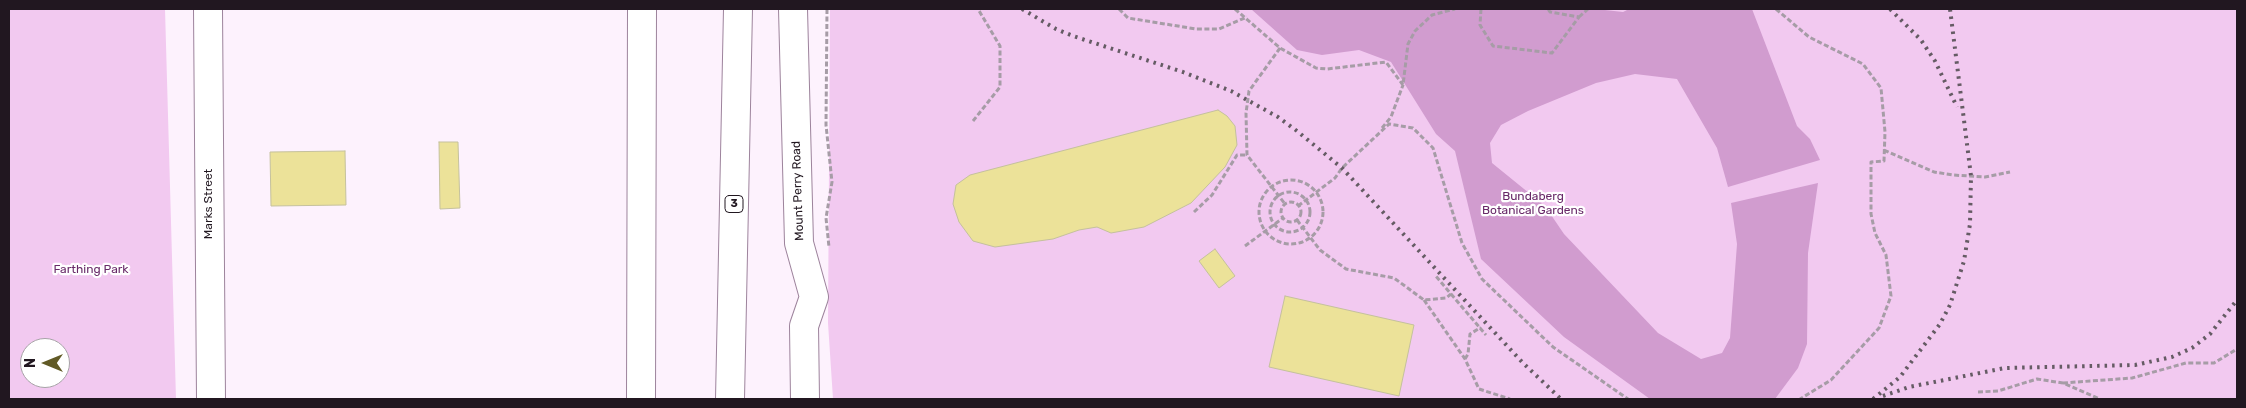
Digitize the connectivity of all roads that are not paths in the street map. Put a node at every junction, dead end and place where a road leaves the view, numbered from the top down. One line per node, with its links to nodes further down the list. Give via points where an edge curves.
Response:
1 (208, 9): 5 (street, Marks Street)
2 (642, 9): 6 (street)
3 (738, 9): 7 (street, 3)
4 (793, 9): 8 (street, Mount Perry Road, via 799,243 814,297 804,326)
5 (211, 399)
6 (641, 399)
7 (730, 399)
8 (805, 399)

